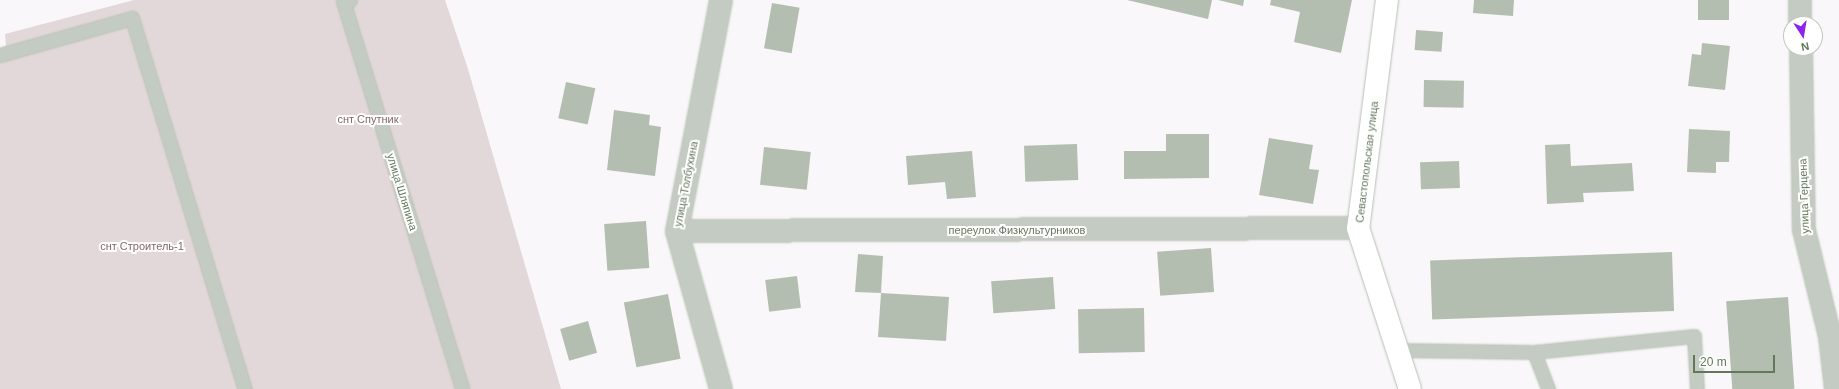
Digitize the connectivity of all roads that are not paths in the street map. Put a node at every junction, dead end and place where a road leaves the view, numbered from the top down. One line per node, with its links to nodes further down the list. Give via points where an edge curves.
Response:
1 (350, 0): 14 (lane, улица Шляпина, via 343,1)
2 (721, 0): 9 (street, улица Толбухина)
3 (1387, 0): 8 (street, Севастопольская улица)
4 (1800, 0): 5 (street)
5 (1800, 16)
6 (0, 55): 13 (lane, via 132,18)
7 (1801, 56): 10 (street, улица Герцена, via 1804,230)
8 (1358, 228): 9 (street, переулок Физкультурников); 11 (street, Севастопольская улица)
9 (677, 231): 15 (street, улица Толбухина)
10 (1835, 336): 19 (street, улица Герцена)
11 (1398, 350): 12 (lane); 16 (street, Севастопольская улица)
12 (1534, 352): 17 (lane); 18 (lane, via 1694,336)
13 (245, 389)
14 (462, 389)
15 (721, 389)
16 (1410, 389)
17 (1548, 389)
18 (1697, 389)
19 (1836, 389)

